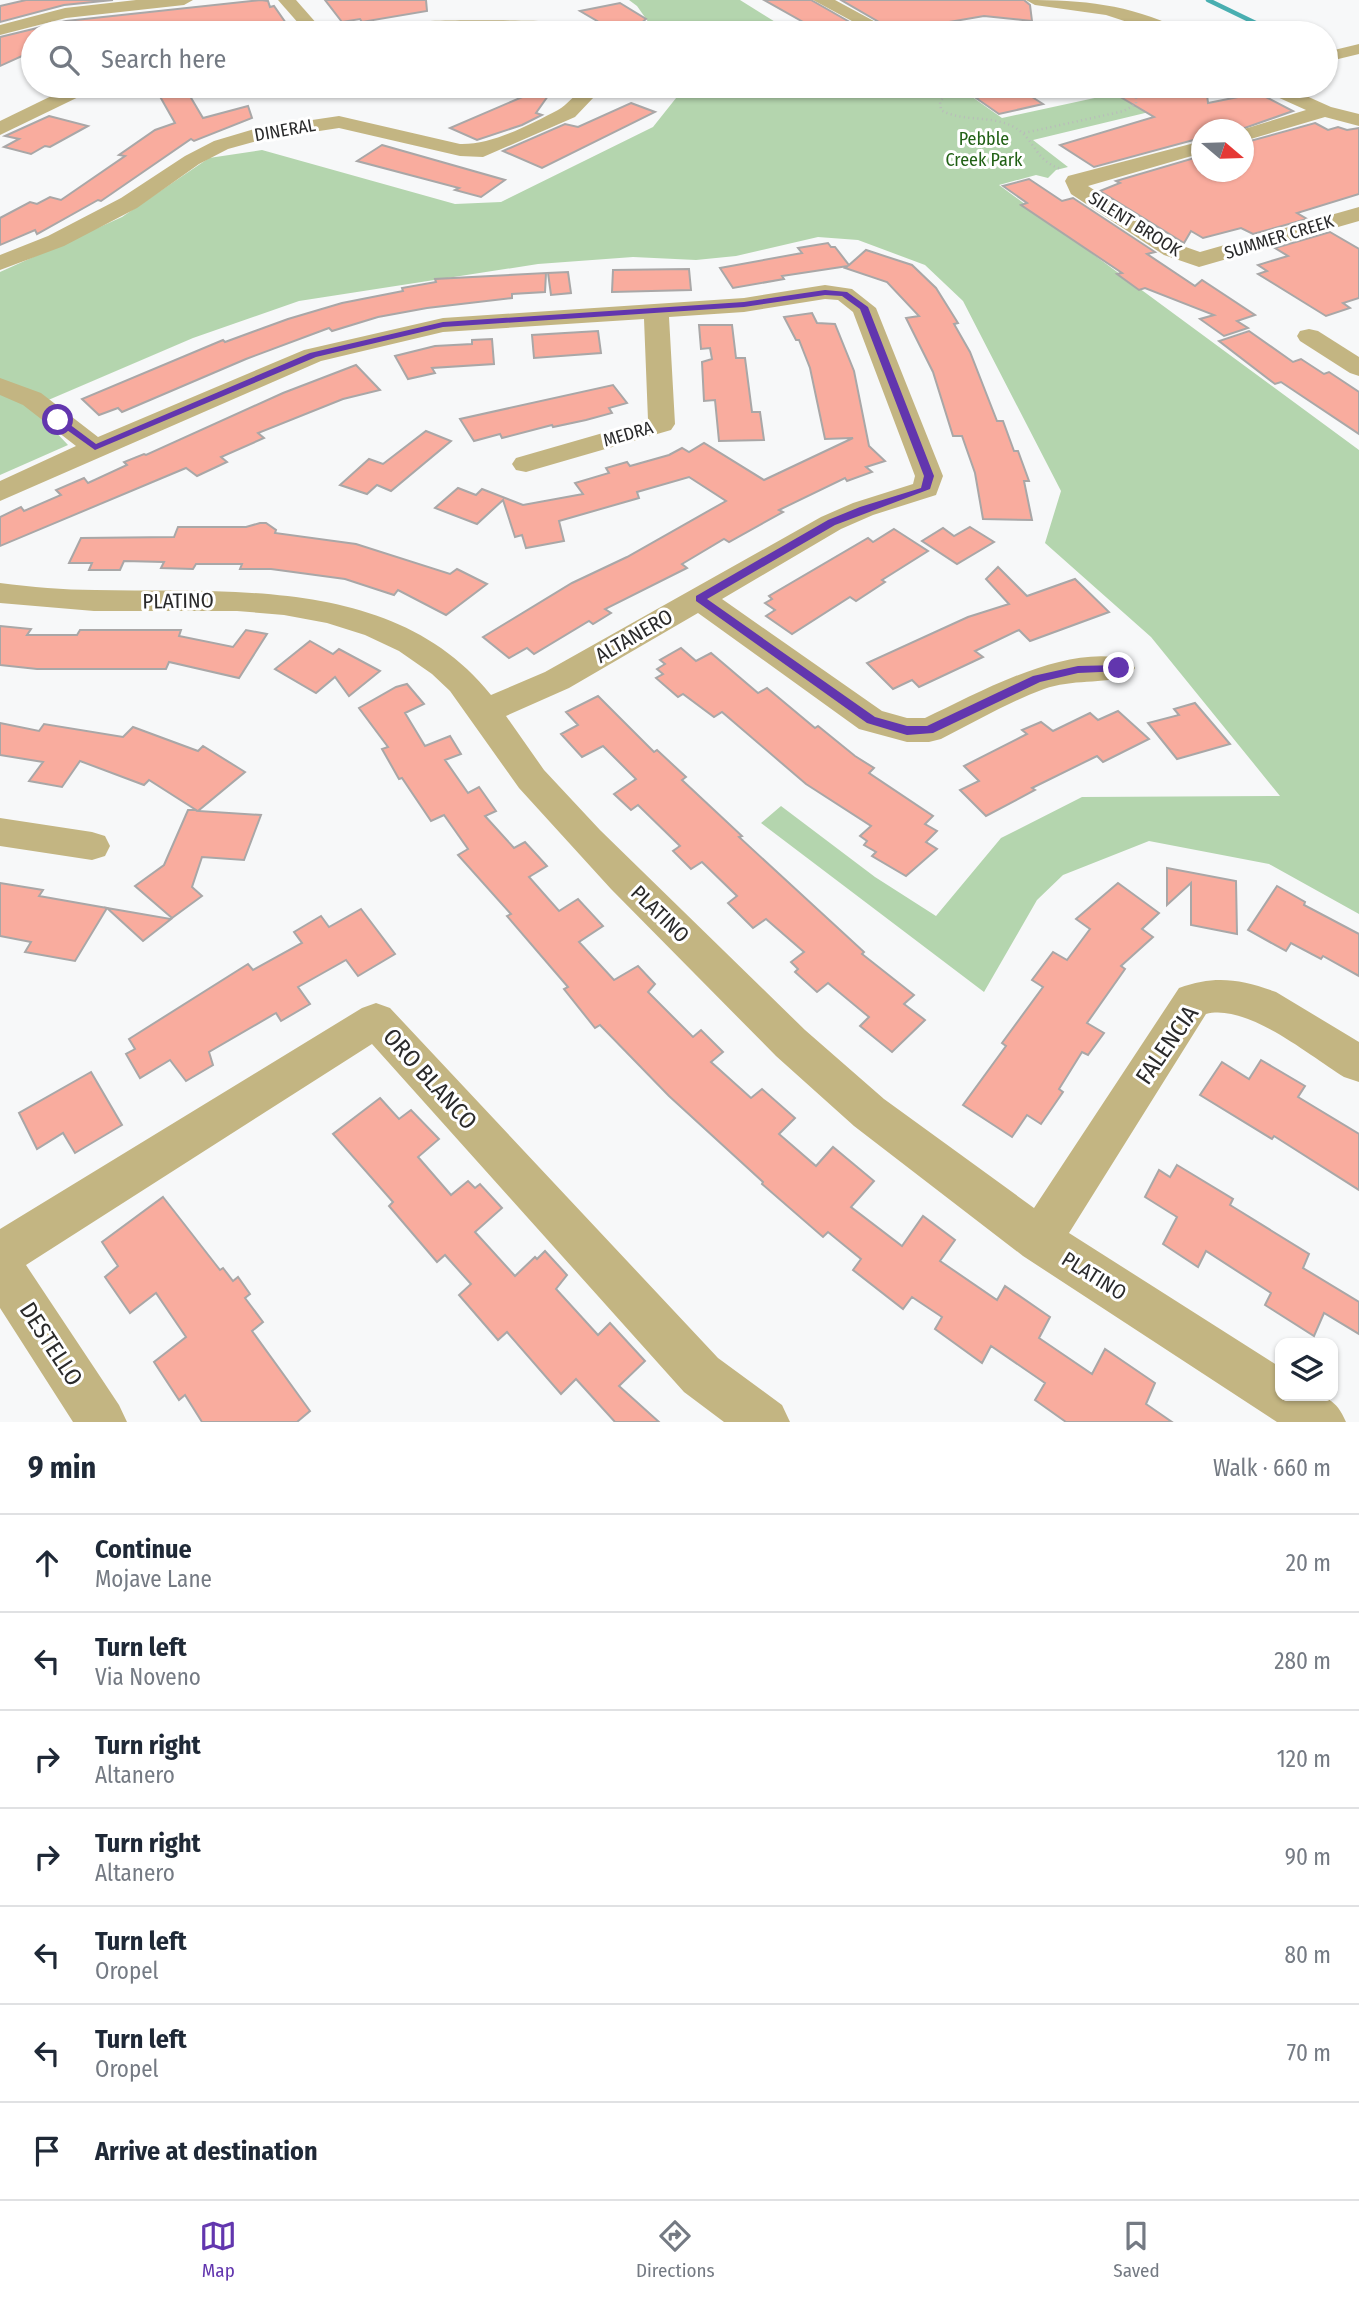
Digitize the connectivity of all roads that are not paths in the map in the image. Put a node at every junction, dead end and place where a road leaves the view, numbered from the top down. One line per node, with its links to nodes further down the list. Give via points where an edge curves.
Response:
1 (184, 0): 5 (street, via 65,13)
2 (287, 0): 6 (street)
3 (822, 0): 7 (street)
4 (1035, 0): 8 (street, via 1102,8)
5 (34, 21)
6 (306, 21)
7 (863, 21)
8 (1146, 21)
9 (21, 25): 10 (street)
10 (0, 30)
11 (1359, 42): 12 (street)
12 (1338, 46)
13 (1359, 50): 14 (street)
14 (1338, 54)
15 (62, 98): 20 (street)
16 (583, 98): 27 (street, DINERAL, via 568,113 483,151 460,150 339,122 258,134 221,145 129,203 57,241)
17 (1295, 98): 18 (street)
18 (1324, 111): 19 (street); 21 (street)
19 (1359, 120)
20 (0, 129)
21 (1254, 132)
22 (1191, 149): 26 (street, SILENT BROOK, via 1070,175 1079,189 1172,250)
23 (1359, 214): 24 (street, SUMMER CREEK)
24 (1334, 221): 25 (street); 26 (street, SUMMER CREEK)
25 (1359, 235)
26 (1199, 260)
27 (0, 263)
28 (656, 310): 32 (street, via 443,324 313,355); 33 (street, MEDRA, via 662,424); 36 (street, ALTANERO, via 844,293 864,307 929,476 926,489 831,523)
29 (1309, 336): 30 (street)
30 (1359, 368)
31 (0, 386): 32 (street, via 32,399)
32 (95, 448): 34 (street)
33 (526, 464)
34 (0, 492)
35 (0, 593): 38 (street, PLATINO, via 90,602 247,600 337,614 425,653 462,682)
36 (699, 598): 37 (street, via 871,720 907,730 929,730 1037,679); 38 (street, ALTANERO, via 557,680)
37 (1119, 668)
38 (484, 712): 42 (street, PLATINO, via 528,775 612,867 815,1066 900,1138)
39 (0, 832): 40 (street)
40 (92, 846)
41 (1359, 1064): 42 (street, FALENCIA, via 1262,1004 1213,995 1193,1000)
42 (1039, 1240): 45 (street, PLATINO)
43 (0, 1255): 48 (street, ORO BLANCO, via 376,1020 701,1375)
44 (0, 1267): 47 (street, DESTELLO)
45 (1275, 1392)
46 (1289, 1401): 49 (street, PLATINO)
47 (102, 1422)
48 (765, 1422)
49 (1321, 1422)

